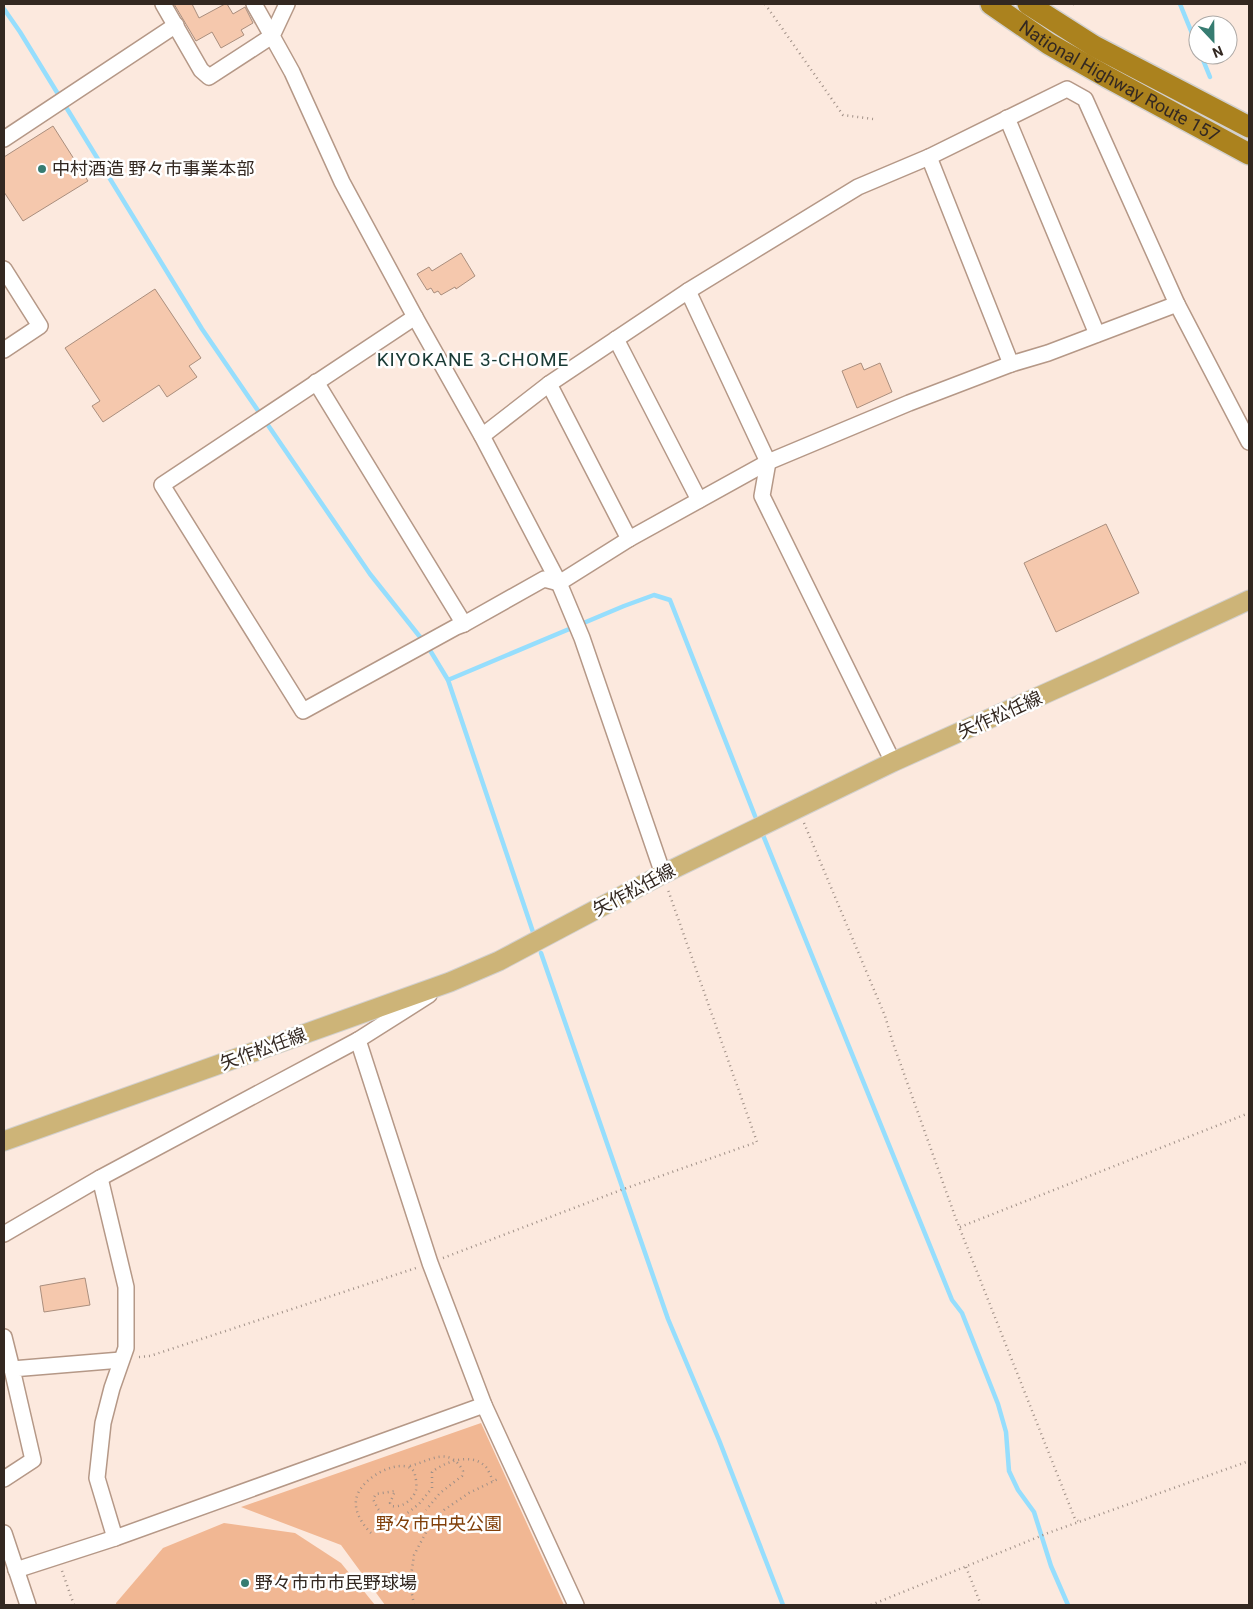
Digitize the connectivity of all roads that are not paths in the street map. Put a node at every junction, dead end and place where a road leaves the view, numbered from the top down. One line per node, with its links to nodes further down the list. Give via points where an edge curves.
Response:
1 (163, 4): 6 (street)
2 (254, 4): 7 (street)
3 (287, 4): 7 (street)
4 (991, 4): 11 (highway, National Highway Route 157, via 1090,68)
5 (1028, 4): 9 (highway, National Highway Route 157, via 1094,46)
6 (176, 25): 7 (street, via 201,70 209,77); 10 (street)
7 (272, 36): 16 (street, via 342,182)
8 (1007, 118): 12 (street); 15 (street, via 1067,89 1085,99); 17 (street)
9 (1249, 126)
10 (4, 139)
11 (1249, 154)
12 (929, 157): 14 (street, via 858,187); 20 (street)
13 (4, 269): 19 (street, via 40,326)
14 (688, 291): 18 (street); 25 (street)
15 (1177, 304): 17 (street); 24 (street)
16 (415, 317): 21 (street); 23 (street)
17 (1097, 334): 20 (street)
18 (616, 340): 22 (street); 26 (street)
19 (4, 350)
20 (1011, 364): 25 (street)
21 (316, 382): 30 (street); 30 (street, via 162,485 303,711)
22 (549, 384): 23 (street); 27 (street)
23 (482, 436): 28 (street)
24 (1249, 442)
25 (768, 462): 26 (street); 31 (street, via 762,496)
26 (699, 500): 27 (street)
27 (629, 539): 28 (street)
28 (559, 583): 30 (street, via 544,579); 32 (street, via 579,631)
29 (1249, 600): 31 (main road, 矢作松任線)
30 (464, 624)
31 (894, 762): 32 (main road, 矢作松任線)
32 (663, 874): 33 (main road, 矢作松任線, via 499,961)
33 (450, 982): 34 (street); 35 (main road, 矢作松任線)
34 (358, 1040): 36 (street); 41 (street, via 430,1263)
35 (4, 1141)
36 (100, 1178): 37 (street); 39 (street, via 126,1288 126,1348)
37 (4, 1234)
38 (4, 1338): 40 (street)
39 (121, 1360): 40 (street); 43 (street, via 103,1423 97,1478)
40 (12, 1370): 42 (street, via 34,1460)
41 (484, 1406): 43 (street); 47 (street)
42 (4, 1478)
43 (115, 1538): 45 (street)
44 (5, 1543): 45 (street)
45 (16, 1570): 46 (street)
46 (28, 1605)
47 (576, 1605)

